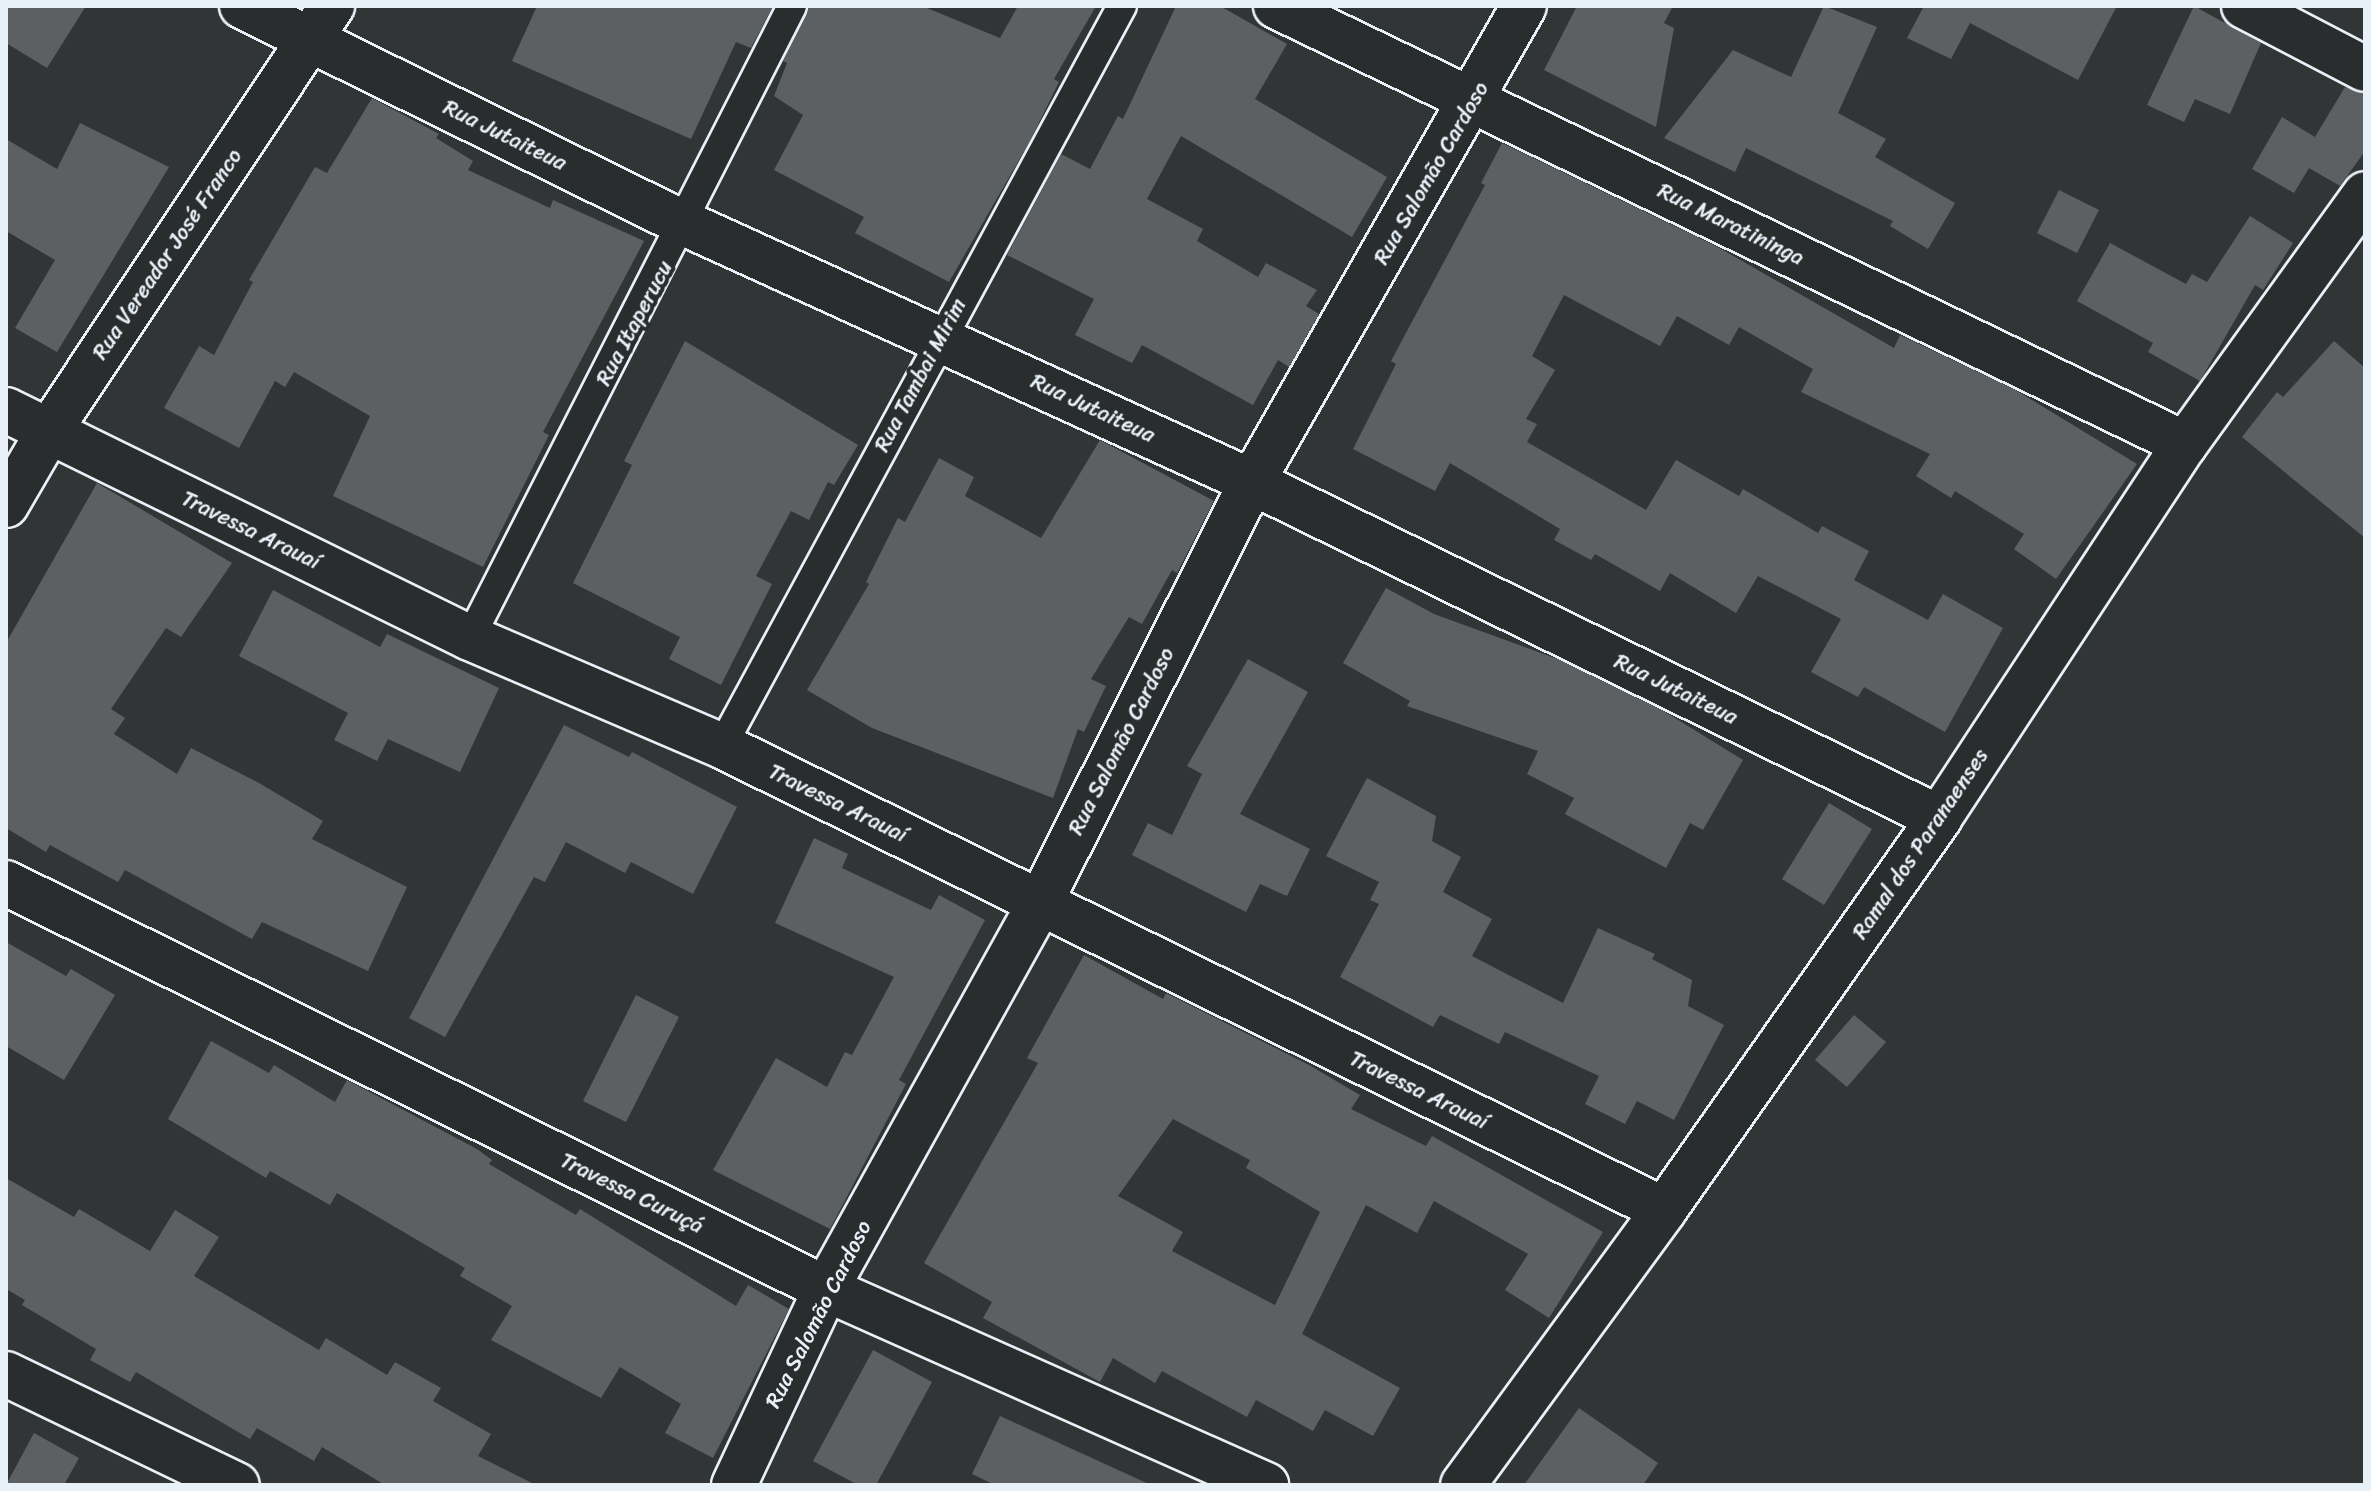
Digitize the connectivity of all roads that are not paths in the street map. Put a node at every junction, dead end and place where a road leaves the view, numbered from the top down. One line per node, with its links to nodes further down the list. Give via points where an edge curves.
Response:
1 (242, 6): 7 (street, Rua Jutaiteua)
2 (792, 6): 11 (lane, Rua Itaperucu)
3 (1122, 6): 12 (lane, Rua Tambai Mirim)
4 (1276, 6): 9 (street, Rua Maratininga)
5 (1524, 6): 9 (street, Rua Salomão Cardoso)
6 (2244, 6): 8 (street)
7 (322, 23): 11 (street, Rua Jutaiteua); 14 (street, Rua Vereador José Franco)
8 (2365, 69)
9 (1474, 99): 15 (street, Rua Maratininga); 16 (street, Rua Salomão Cardoso)
10 (2365, 194): 15 (street, Ramal dos Paranaenses)
11 (686, 224): 12 (street, Rua Jutaiteua); 18 (lane, Rua Itaperucu)
12 (940, 337): 16 (street, Rua Jutaiteua); 19 (lane, Rua Tambai Mirim)
13 (6, 410): 14 (street, Travessa Arauaí)
14 (49, 431): 17 (street, Rua Vereador José Franco); 18 (street, Travessa Arauaí)
15 (2185, 444): 20 (street, Ramal dos Paranaenses)
16 (1252, 482): 20 (street, Rua Jutaiteua); 22 (street, Rua Salomão Cardoso)
17 (6, 505)
18 (470, 638): 19 (street, Travessa Arauaí)
19 (722, 746): 22 (street, Travessa Arauaí)
20 (1939, 818): 23 (street, Ramal dos Paranaenses)
21 (6, 883): 24 (street, Travessa Curuçá)
22 (1040, 903): 23 (street, Travessa Arauaí); 24 (street, Rua Salomão Cardoso)
23 (1664, 1210): 29 (street, Ramal dos Paranaenses)
24 (826, 1289): 27 (street, Rua Salomão Cardoso); 28 (street, Travessa Curuçá)
25 (6, 1374): 26 (street)
26 (237, 1485)
27 (734, 1485)
28 (1266, 1485)
29 (1463, 1485)

